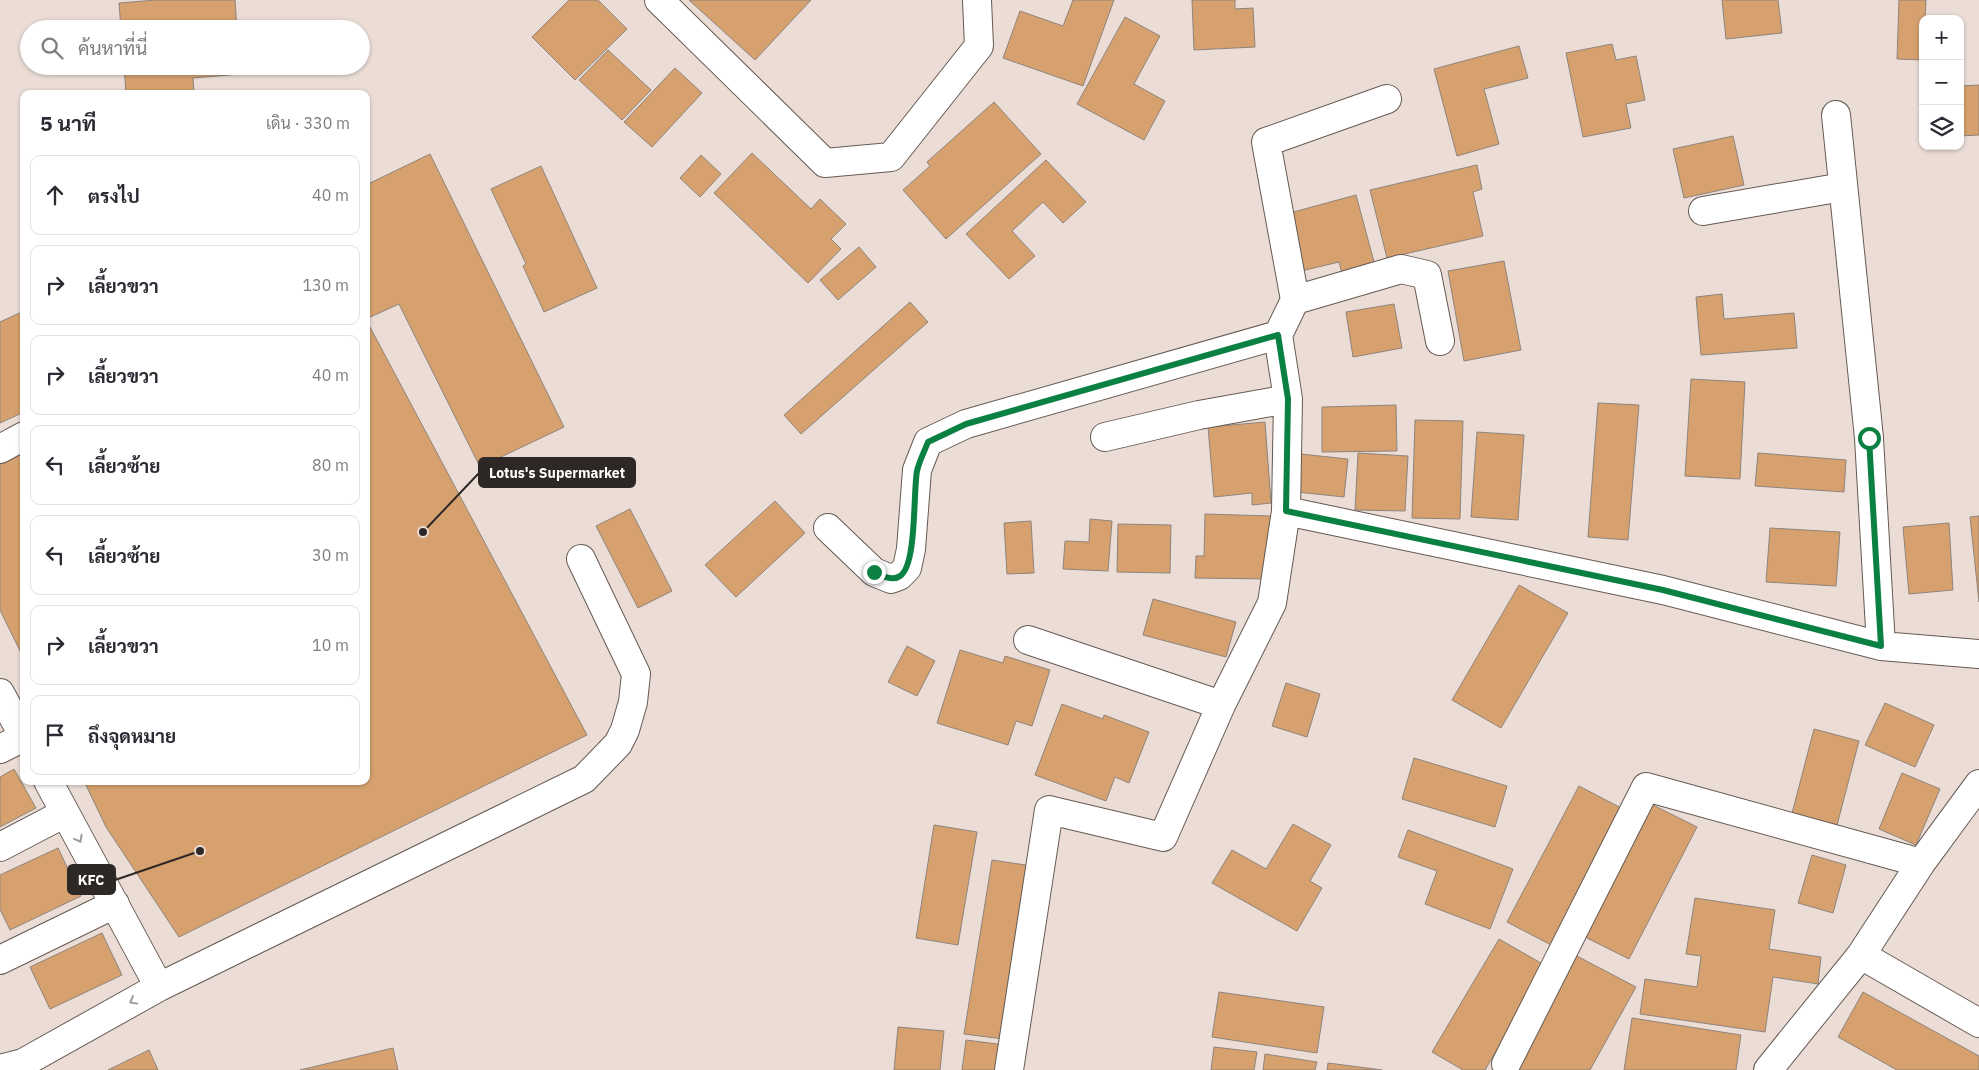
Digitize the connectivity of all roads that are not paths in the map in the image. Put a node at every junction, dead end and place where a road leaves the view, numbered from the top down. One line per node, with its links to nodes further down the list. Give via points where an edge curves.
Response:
1 (660, 0): 2 (street, via 825,163 891,157 979,46)
2 (977, 0)
3 (1387, 99): 7 (street, via 1266,142)
4 (1836, 115): 5 (street)
5 (1843, 187): 6 (street); 18 (street, via 1869,438)
6 (1703, 211)
7 (1295, 300): 8 (street); 9 (street, via 1401,269 1427,275)
8 (1278, 335): 10 (street); 15 (street, via 966,424 928,442 917,470 907,568 899,576 891,579 874,572)
9 (1440, 341)
10 (1288, 399): 11 (street); 14 (street)
11 (1105, 437)
12 (20, 438): 13 (street)
13 (0, 448)
14 (1286, 511): 18 (street, via 1663,590); 21 (street, via 1272,603)
15 (828, 528)
16 (580, 559): 33 (street, via 636,674 625,730 618,744 597,768 584,779)
17 (1028, 640): 21 (street)
18 (1881, 646): 19 (street)
19 (1979, 654)
20 (0, 693): 22 (street)
21 (1221, 705): 38 (street, via 1162,837 1049,810)
22 (20, 730)
23 (20, 739): 24 (street)
24 (0, 749)
25 (1979, 784): 29 (street)
26 (50, 785): 27 (street)
27 (65, 813): 28 (street); 30 (street, one-way to 30)
28 (0, 847)
29 (1920, 863): 31 (street); 35 (street, via 1646,786)
30 (115, 904): 32 (street); 33 (street)
31 (1861, 954): 34 (street); 37 (street)
32 (0, 960)
33 (159, 987): 36 (street, one-way to 36, via 23,1063)
34 (1979, 1022)
35 (1506, 1064)
36 (0, 1068)
37 (1771, 1069)
38 (1009, 1070)

